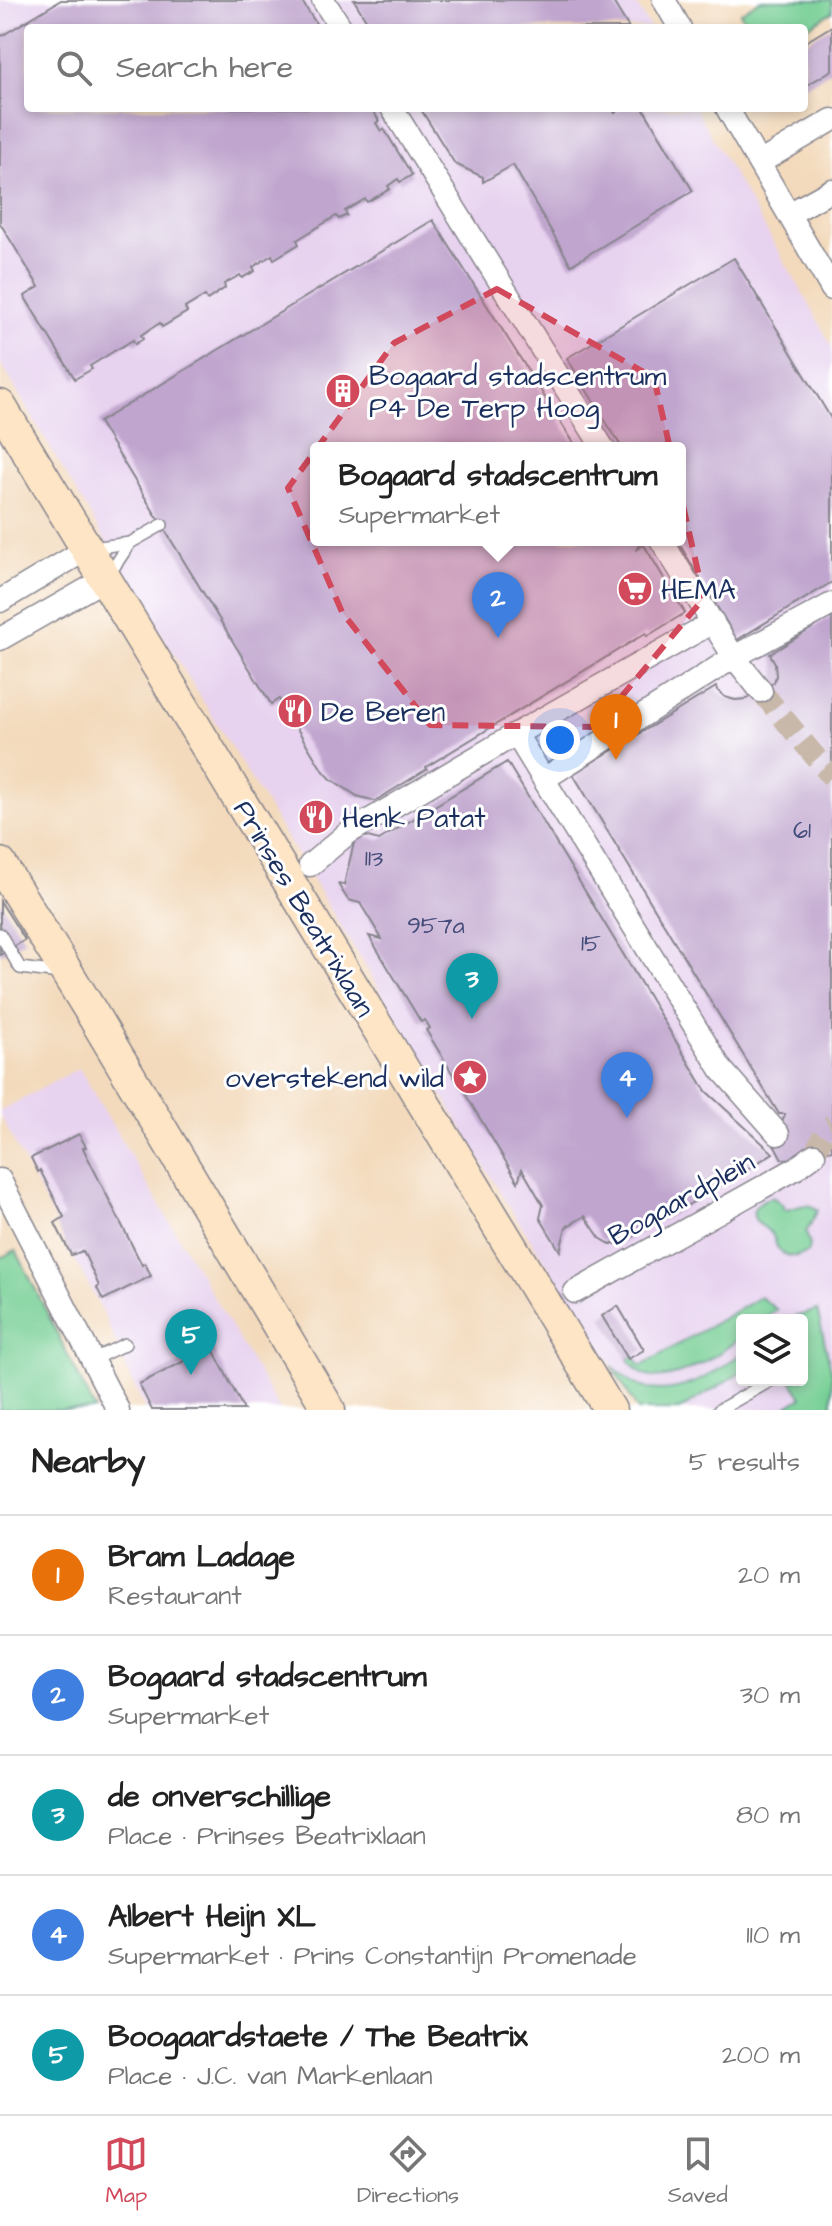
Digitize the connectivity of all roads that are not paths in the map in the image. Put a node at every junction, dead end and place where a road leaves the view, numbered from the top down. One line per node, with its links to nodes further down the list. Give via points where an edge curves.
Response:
1 (323, 0): 3 (street)
2 (664, 0): 4 (street)
3 (338, 24)
4 (678, 24)
5 (394, 112): 13 (street)
6 (729, 112): 8 (street)
7 (832, 120): 8 (street)
8 (759, 163): 10 (street)
9 (832, 190): 10 (street)
10 (789, 214): 11 (street)
11 (832, 289)
12 (0, 406): 17 (main road, Prinses Beatrixlaan)
13 (599, 442)
14 (162, 525): 15 (lane)
15 (130, 543): 17 (lane); 18 (lane)
16 (665, 546): 21 (street)
17 (87, 549): 18 (main road, Prinses Beatrixlaan); 19 (street)
18 (105, 579): 22 (street); 39 (main road, Prinses Beatrixlaan)
19 (0, 601)
20 (832, 604): 23 (street)
21 (713, 622): 23 (street); 25 (street)
22 (0, 639)
23 (734, 657): 24 (street); 26 (street)
24 (761, 691)
25 (516, 734): 26 (street); 28 (street, via 348,833)
26 (544, 779): 31 (street, via 721,1069)
27 (0, 864): 30 (main road)
28 (310, 865)
29 (0, 934): 30 (lane, via 20,968)
30 (69, 974): 41 (main road)
31 (778, 1134)
32 (814, 1155): 35 (street, Bogaardplein)
33 (0, 1180): 34 (street)
34 (9, 1219): 37 (street)
35 (575, 1292)
36 (125, 1344): 37 (lane)
37 (92, 1360): 40 (street)
38 (761, 1386): 42 (lane)
39 (611, 1409)
40 (118, 1410)
41 (329, 1410)
42 (719, 1410)

